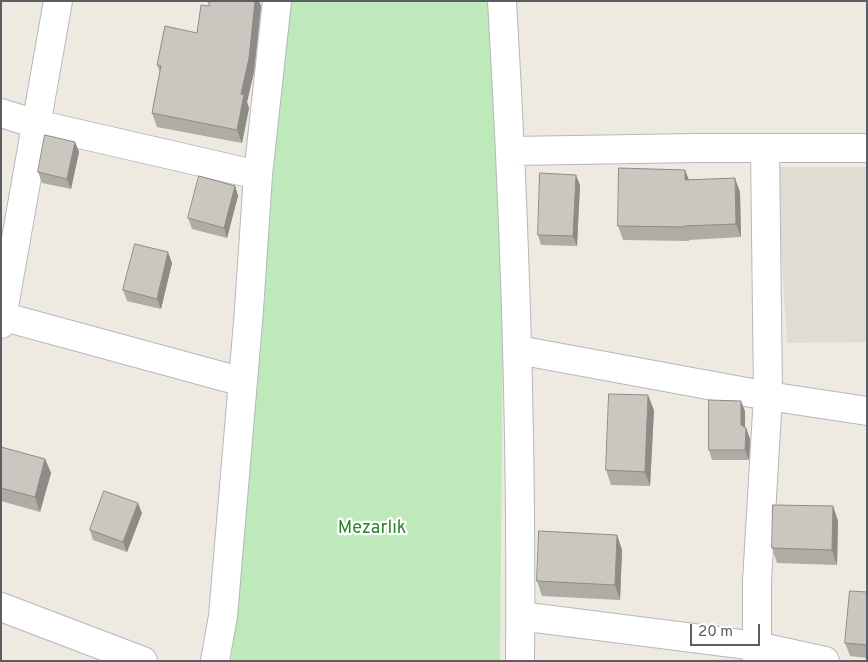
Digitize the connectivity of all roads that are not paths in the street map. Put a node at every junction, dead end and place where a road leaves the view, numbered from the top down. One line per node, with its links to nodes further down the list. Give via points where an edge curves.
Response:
1 (58, 1): 5 (street)
2 (277, 1): 9 (street)
3 (502, 1): 8 (street)
4 (1, 113): 5 (street)
5 (36, 124): 9 (street); 10 (street)
6 (765, 148): 7 (street); 8 (street); 13 (street)
7 (867, 148)
8 (511, 151): 11 (street)
9 (258, 175): 12 (street)
10 (2, 319): 12 (street)
11 (518, 350): 13 (street); 16 (street)
12 (243, 382): 19 (street, via 223,616)
13 (768, 396): 14 (street); 17 (street, via 757,581)
14 (867, 411)
15 (1, 607): 18 (street)
16 (520, 616): 17 (street); 20 (street)
17 (757, 654): 21 (street)
18 (142, 661)
19 (215, 661)
20 (520, 661)
21 (825, 661)

